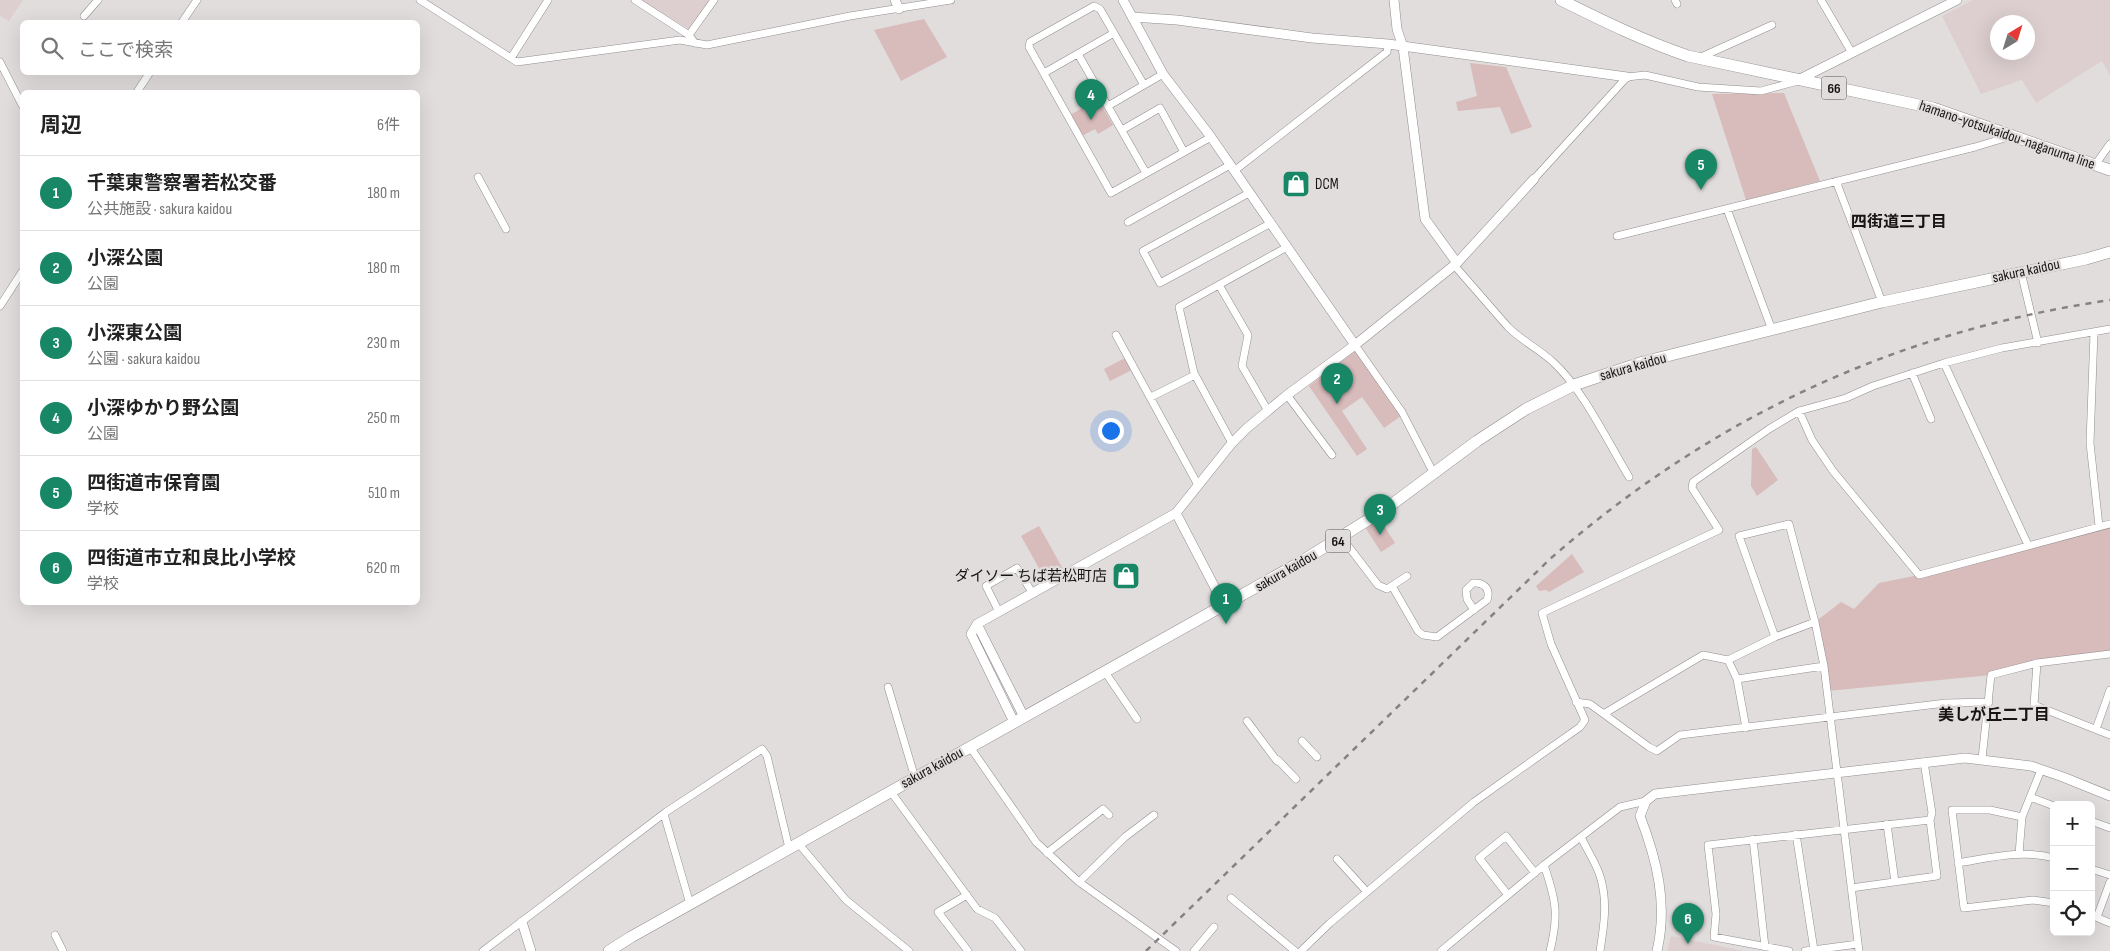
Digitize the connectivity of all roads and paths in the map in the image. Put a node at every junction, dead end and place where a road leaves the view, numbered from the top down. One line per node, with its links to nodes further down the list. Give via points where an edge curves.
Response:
1 (98, 0): 15 (street)
2 (197, 0): 17 (street)
3 (420, 0): 26 (street)
4 (548, 0): 26 (street)
5 (634, 0): 20 (street)
6 (714, 0): 20 (street)
7 (895, 0): 14 (street)
8 (951, 0): 14 (street)
9 (1124, 0): 16 (street)
10 (1394, 0): 23 (street, via 1397,29)
11 (1562, 0): 27 (main road, hamano-yotsukaidou-naganuma line / 66, via 1662,48)
12 (1821, 0): 24 (street)
13 (1957, 0): 24 (street)
14 (899, 9): 21 (street, via 707,45)
15 (84, 16)
16 (1132, 17): 22 (street); 30 (street)
17 (183, 20)
18 (1772, 25): 27 (street)
19 (1114, 34): 25 (street); 29 (street, via 1100,9 1094,6 1030,42 1029,47); 34 (street)
20 (689, 35): 21 (street)
21 (695, 43): 26 (street, via 680,40 517,62)
22 (1388, 44): 23 (street); 44 (street, via 1386,52)
23 (1403, 47): 32 (street); 58 (street, via 1425,219)
24 (1852, 53): 33 (street)
25 (1078, 54): 29 (street); 37 (street)
26 (511, 58)
27 (1699, 58): 33 (main road, hamano-yotsukaidou-naganuma line / 66)
28 (0, 62): 36 (street)
29 (1044, 73): 46 (street, via 1111,193)
30 (1163, 74): 34 (street); 40 (street)
31 (148, 75): 35 (street)
32 (1627, 77): 33 (street, via 1645,75 1698,87 1761,91); 48 (street)
33 (1798, 80): 39 (main road, hamano-yotsukaidou-naganuma line / 66, via 1933,108)
34 (1144, 85): 37 (street)
35 (138, 90)
36 (20, 102)
37 (1108, 106): 38 (street)
38 (1122, 130): 42 (street, via 1160,108); 46 (street)
39 (2007, 133): 43 (main road, hamano-yotsukaidou-naganuma line / 66); 49 (street, via 2005,138 1975,147)
40 (1211, 137): 42 (street); 44 (street)
41 (2110, 144): 43 (street)
42 (1184, 152): 46 (street)
43 (2095, 165): 45 (main road, hamano-yotsukaidou-naganuma line / 66)
44 (1232, 168): 50 (street); 52 (street)
45 (2110, 170)
46 (1146, 173)
47 (478, 177): 54 (street)
48 (1534, 179): 58 (street)
49 (1836, 181): 51 (street); 62 (street)
50 (1250, 193): 53 (street); 53 (street, via 1142,251 1160,283)
51 (1727, 209): 55 (street); 65 (street)
52 (1128, 222)
53 (1271, 224): 56 (street)
54 (506, 229)
55 (1616, 236)
56 (1287, 247): 61 (street); 69 (street)
57 (2110, 252): 59 (main road, sakura kaidou / 64)
58 (1455, 264): 69 (street); 73 (street, via 1508,328 1553,362)
59 (2021, 272): 62 (main road, sakura kaidou / 64); 68 (street)
60 (20, 275): 63 (street)
61 (1219, 285): 72 (street, via 1179,307); 76 (street, via 1248,335 1242,366)
62 (1882, 302): 65 (main road, sakura kaidou / 64)
63 (0, 306)
64 (2110, 329): 66 (street)
65 (1772, 330): 73 (main road, sakura kaidou / 64, via 1643,362)
66 (2094, 332): 68 (street); 86 (street, via 2090,443)
67 (1116, 335): 75 (street)
68 (2038, 343): 70 (street, via 2002,348)
69 (1355, 345): 74 (street); 81 (street, via 1402,412)
70 (1944, 363): 71 (street); 88 (street)
71 (1912, 373): 77 (street, via 1846,398); 78 (street)
72 (1195, 375): 75 (street); 79 (street)
73 (1574, 385): 81 (main road, sakura kaidou / 64, via 1526,409); 82 (street)
74 (1287, 395): 76 (street); 80 (street)
75 (1151, 397): 83 (street)
76 (1268, 411): 79 (street)
77 (1799, 411): 88 (street, via 1812,440 1833,471 1919,575); 105 (street, via 1769,428 1693,482 1692,488 1719,530 1542,613 1551,644)
78 (1931, 419)
79 (1232, 443): 83 (street)
80 (1332, 454)
81 (1434, 474): 87 (main road, sakura kaidou / 64)
82 (1629, 477)
83 (1198, 485): 84 (street)
84 (1176, 513): 91 (street); 92 (street)
85 (2110, 524): 86 (street)
86 (2099, 526): 88 (street)
87 (1342, 538): 90 (street, via 1378,585 1387,589); 92 (main road, sakura kaidou / 64)
88 (2028, 545)
89 (1406, 576): 90 (street)
90 (1392, 586): 93 (street, via 1423,635 1437,636)
91 (1034, 594): 94 (street); 94 (street, via 1017,568 986,586)
92 (1224, 605): 101 (main road, sakura kaidou / 64)
93 (1474, 610)
94 (999, 612): 109 (street, via 977,624 971,634)
95 (1815, 622): 96 (street); 96 (street, via 1789,524 1740,536); 100 (street)
96 (1776, 637): 98 (street)
97 (2110, 654): 99 (street)
98 (1728, 660): 102 (street); 107 (street, via 1703,655)
99 (2037, 663): 106 (street, via 1991,675); 113 (street, via 2034,705)
100 (1824, 666): 102 (street); 108 (street)
101 (1105, 672): 109 (main road, sakura kaidou / 64); 110 (street)
102 (1737, 679): 112 (street)
103 (888, 687): 122 (street)
104 (2110, 690): 113 (street)
105 (1576, 702): 107 (street, via 1590,704); 155 (street, via 1585,720 1580,727 1474,802)
106 (1989, 702): 108 (street, via 1946,702); 118 (street)
107 (1605, 713): 112 (street, via 1657,751 1680,735)
108 (1831, 718): 112 (street); 121 (street)
109 (1019, 719): 116 (main road, sakura kaidou / 64)
110 (1137, 719)
111 (1247, 721): 123 (street, via 1277,761)
112 (1746, 728)
113 (2096, 729): 114 (street)
114 (2110, 735)
115 (1302, 741): 117 (street)
116 (970, 747): 122 (main road, sakura kaidou / 64); 142 (street, via 1036,842)
117 (1317, 757)
118 (1982, 759): 119 (street); 120 (street)
119 (1924, 762): 121 (street); 133 (street, via 1932,813)
120 (2041, 770): 125 (street); 126 (street)
121 (1837, 771): 127 (street, via 1655,794); 136 (street)
122 (915, 778): 124 (main road, sakura kaidou / 64)
123 (1296, 779)
124 (891, 792): 141 (main road, sakura kaidou / 64); 156 (street)
125 (2110, 796)
126 (2030, 797): 128 (street); 132 (street)
127 (1646, 801): 139 (street, via 1620,807); 184 (street, via 1640,816 1652,846 1662,889 1662,930)
128 (2050, 804)
129 (664, 814): 141 (street, via 762,749 767,756); 160 (street); 163 (street)
130 (1154, 815): 151 (street)
131 (1110, 816): 142 (street, via 1103,809)
132 (2022, 817): 143 (street); 146 (street, via 1990,810 1952,810)
133 (1930, 820): 135 (street); 152 (street, via 1937,876)
134 (2095, 822): 137 (street)
135 (1887, 824): 136 (street); 152 (street)
136 (1844, 828): 138 (street); 154 (street)
137 (2110, 828)
138 (1796, 834): 140 (street); 169 (street)
139 (1581, 837): 147 (street); 183 (street, via 1600,875 1605,898)
140 (1753, 840): 167 (street); 167 (street, via 1708,845 1716,914 1714,937)
141 (794, 846): 160 (main road, sakura kaidou / 64); 174 (street, via 846,900)
142 (1047, 852): 151 (street)
143 (2019, 854): 144 (street); 146 (street)
144 (2050, 858)
145 (1337, 859): 155 (street)
146 (1958, 862): 159 (street, via 1964,908 2033,900)
147 (1544, 865): 149 (street); 182 (street, via 1555,897)
148 (2095, 870): 150 (street)
149 (1534, 873): 157 (street); 157 (street, via 1506,836 1479,858)
150 (2110, 875)
151 (1079, 882): 177 (street)
152 (1895, 882): 154 (street)
153 (2110, 882): 161 (street)
154 (1851, 888): 168 (street)
155 (1367, 892): 180 (street)
156 (967, 895): 175 (street, via 938,912); 176 (street, via 977,909 995,918)
157 (1508, 895): 181 (street)
158 (1231, 898): 179 (street)
159 (2050, 902)
160 (690, 904): 173 (main road, sakura kaidou / 64)
161 (2095, 914)
162 (2095, 916): 164 (street)
163 (522, 922): 171 (street); 172 (street)
164 (2110, 923)
165 (1214, 927): 178 (street)
166 (54, 935): 170 (street)
167 (1765, 947): 185 (street)
168 (1859, 947): 169 (street)
169 (1814, 950): 186 (street)
170 (63, 951)
171 (483, 951)
172 (531, 951)
173 (610, 951)
174 (909, 951)
175 (968, 951)
176 (1021, 951)
177 (1176, 951)
178 (1194, 951)
179 (1295, 951)
180 (1301, 951)
181 (1441, 951)
182 (1550, 951)
183 (1600, 951)
184 (1657, 951)
185 (1789, 951)
186 (1805, 951)

